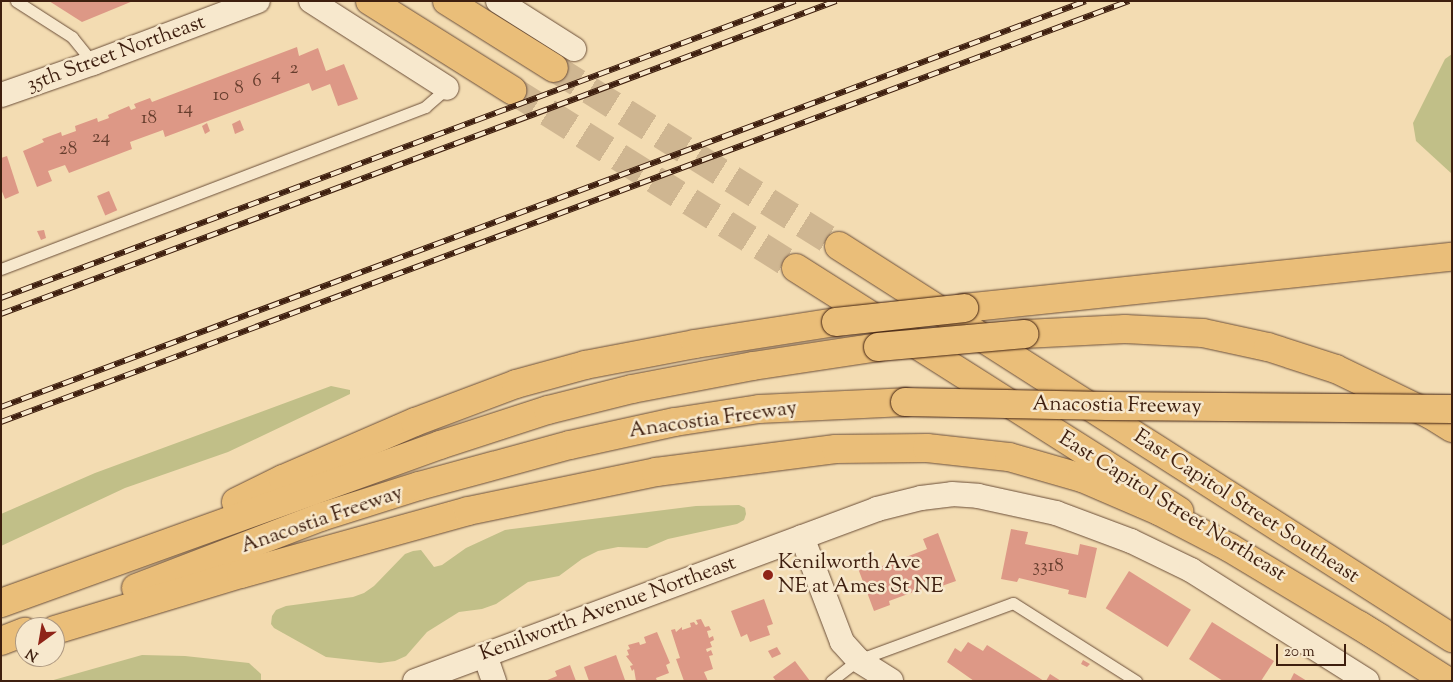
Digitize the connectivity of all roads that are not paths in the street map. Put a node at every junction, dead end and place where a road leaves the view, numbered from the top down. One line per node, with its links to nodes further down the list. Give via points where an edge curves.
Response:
1 (16, 1): 8 (lane, via 72,37)
2 (258, 1): 8 (street, 35th Street Northeast)
3 (311, 1): 10 (street)
4 (370, 1): 11 (main road)
5 (447, 1): 9 (main road)
6 (498, 1): 7 (street)
7 (574, 50)
8 (93, 63): 12 (street, 35th Street Northeast)
9 (554, 68)
10 (446, 88): 16 (lane, via 425,107)
11 (512, 90)
12 (1, 95)
13 (839, 246): 26 (main road, East Capitol Street Southeast)
14 (1452, 257): 20 (main road, Anacostia Freeway, bridge, via 836,322 585,365 516,384 415,422 283,479)
15 (796, 268): 25 (main road, East Capitol Street Northeast)
16 (1, 269)
17 (1452, 408): 22 (main road, Anacostia Freeway, bridge, via 905,402 759,409 675,422 570,445 419,486 321,517)
18 (1452, 428): 20 (main road, bridge, via 1336,369 1268,347 1203,333 1126,328 878,347 632,389 548,410)
19 (802, 537): 30 (street, Kenilworth Avenue Northeast); 31 (street, via 842,642); 37 (street, East Capitol Street Northeast, via 877,509 943,495 978,496 1056,513 1131,541 1191,570)
20 (120, 559): 21 (main road)
21 (1, 603)
22 (63, 617)
23 (65, 627): 25 (main road, via 468,511 571,489 656,472 836,449 927,448 1009,457 1082,478 1230,548)
24 (15, 636): 27 (main road)
25 (1380, 638): 38 (main road, East Capitol Street Northeast)
26 (1452, 638)
27 (1, 641)
28 (15, 642): 29 (main road)
29 (1, 646)
30 (485, 655): 32 (street, Kenilworth Avenue Northeast); 33 (street)
31 (858, 660): 34 (lane); 35 (street); 36 (lane, via 1013,603)
32 (415, 681)
33 (494, 681)
34 (831, 681)
35 (890, 681)
36 (1136, 681)
37 (1367, 681)
38 (1447, 681)

